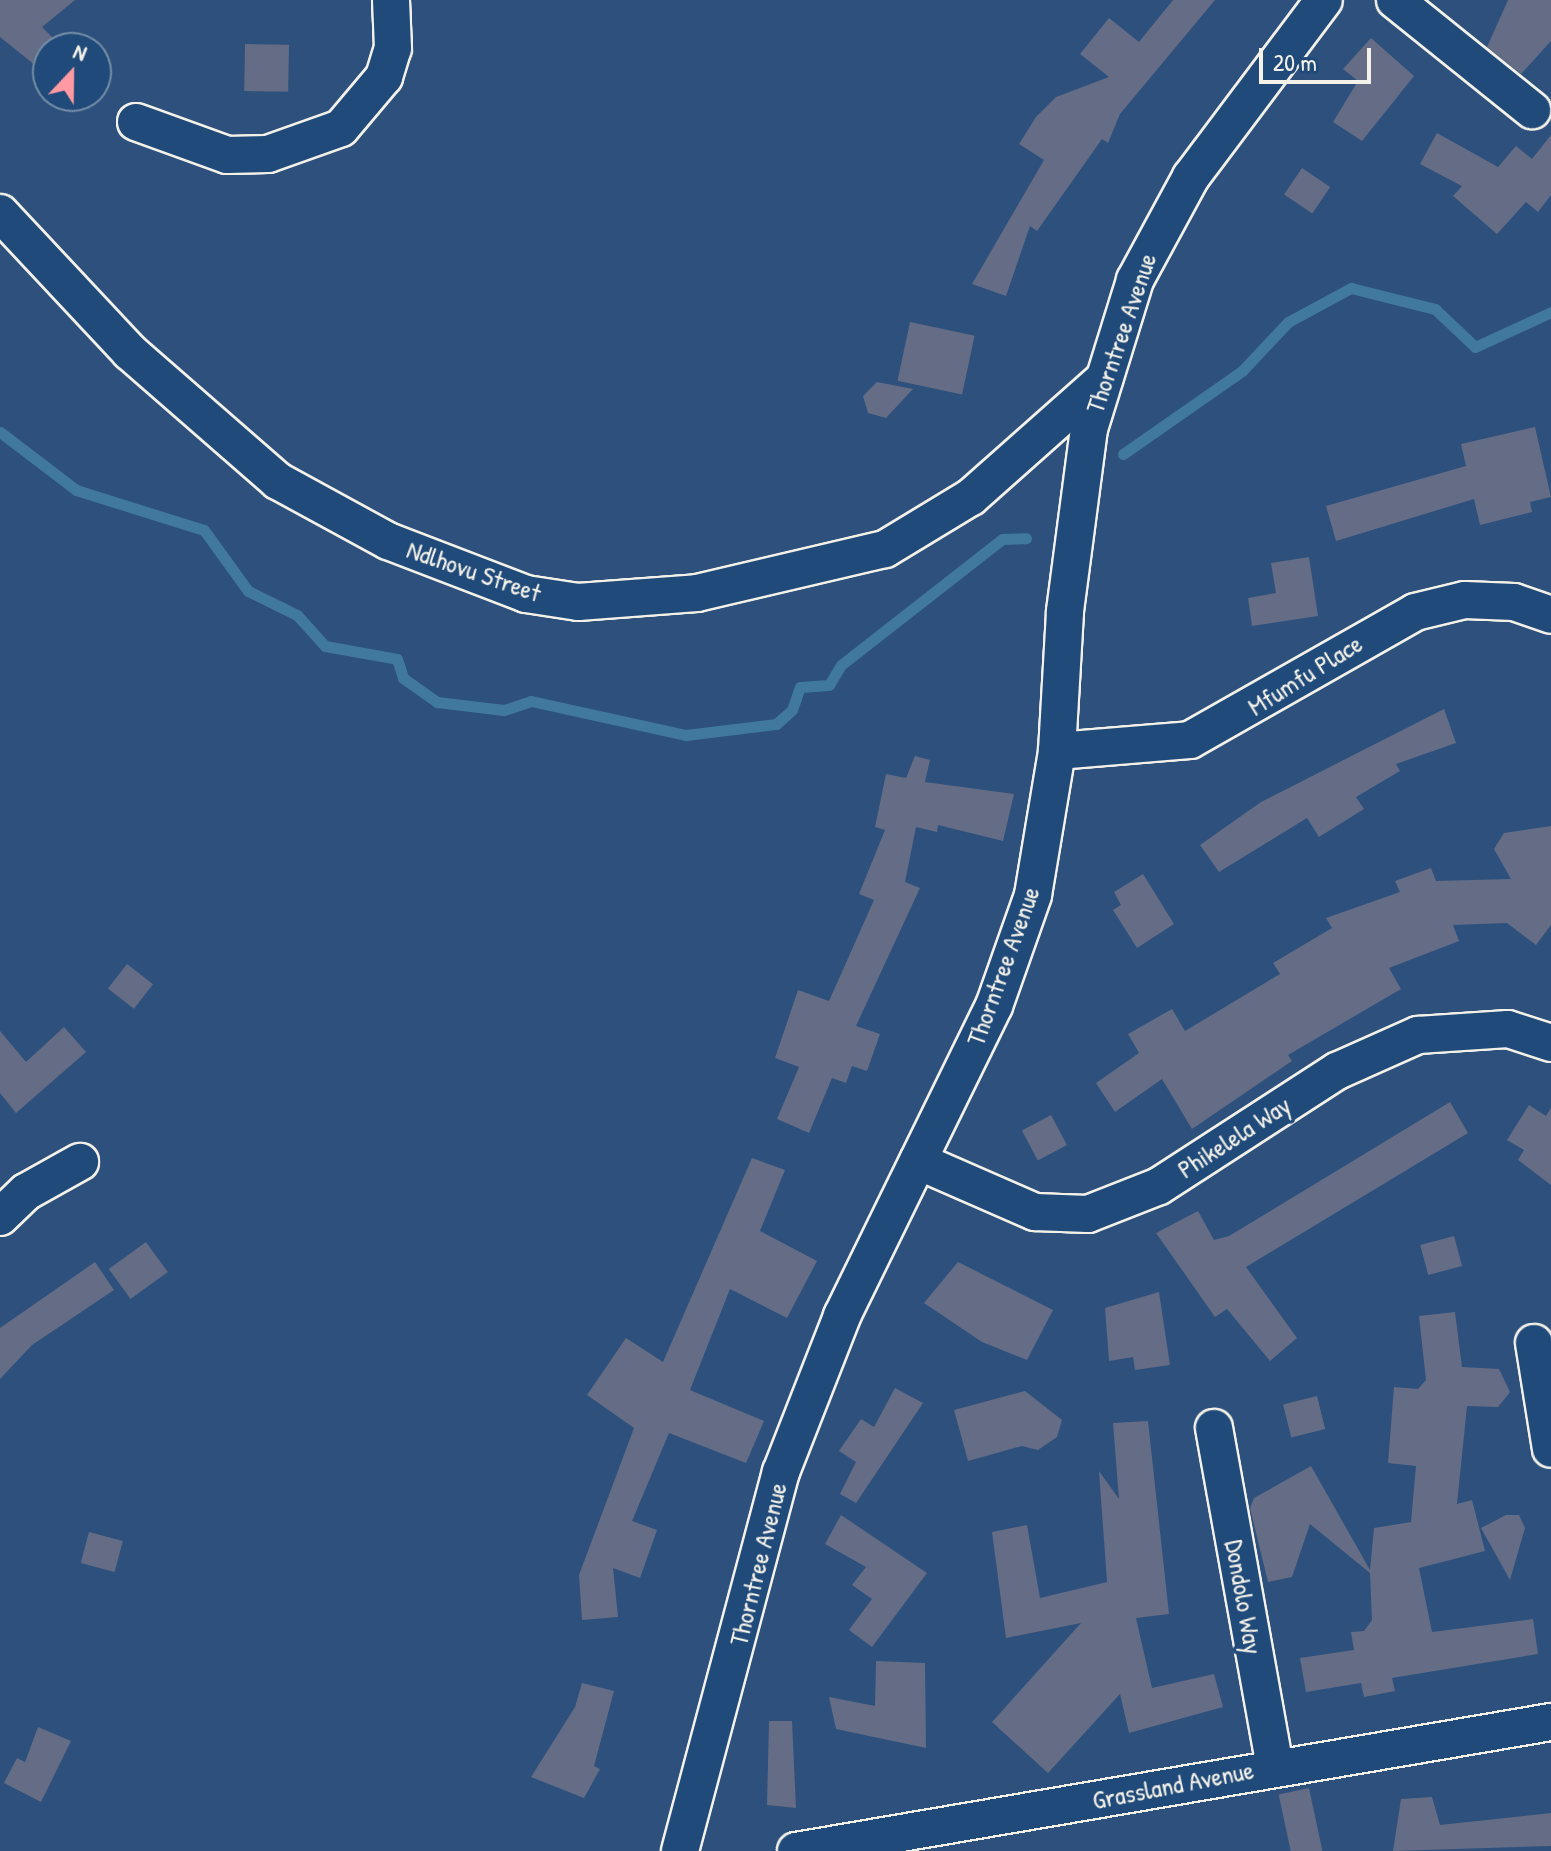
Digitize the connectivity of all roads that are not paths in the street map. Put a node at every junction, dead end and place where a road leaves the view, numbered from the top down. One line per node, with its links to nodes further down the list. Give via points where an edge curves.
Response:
1 (391, 0): 5 (street, via 393,48 384,77 341,128 268,154 227,155)
2 (1324, 0): 7 (street, Thorntree Avenue, via 1191,177 1146,252)
3 (1395, 0): 4 (street)
4 (1532, 110)
5 (136, 122)
6 (0, 213): 7 (street, Ndlhovu Street, via 130,352 278,481 388,541 526,594 578,602 697,593 885,549 971,497)
7 (1104, 379): 9 (street, Thorntree Avenue, via 1089,429 1065,611)
8 (1551, 615): 9 (street, Mfumfu Place, via 1514,602 1465,600 1415,612 1190,740)
9 (1057, 751): 11 (street, Thorntree Avenue, via 1033,895 994,1006)
10 (1551, 1043): 11 (street, Phikelela Way, via 1508,1029 1418,1035 1337,1071 1159,1186 1088,1214 1035,1212)
11 (918, 1161): 19 (street, Thorntree Avenue, via 842,1316 781,1472)
12 (80, 1162): 13 (street, via 26,1192)
13 (0, 1217)
14 (1534, 1343): 16 (street)
15 (1214, 1428): 18 (street, Dondolo Way)
16 (1551, 1449)
17 (1551, 1722): 18 (street, Grassland Avenue)
18 (1275, 1766): 20 (street, Grassland Avenue)
19 (680, 1851)
20 (796, 1851)

